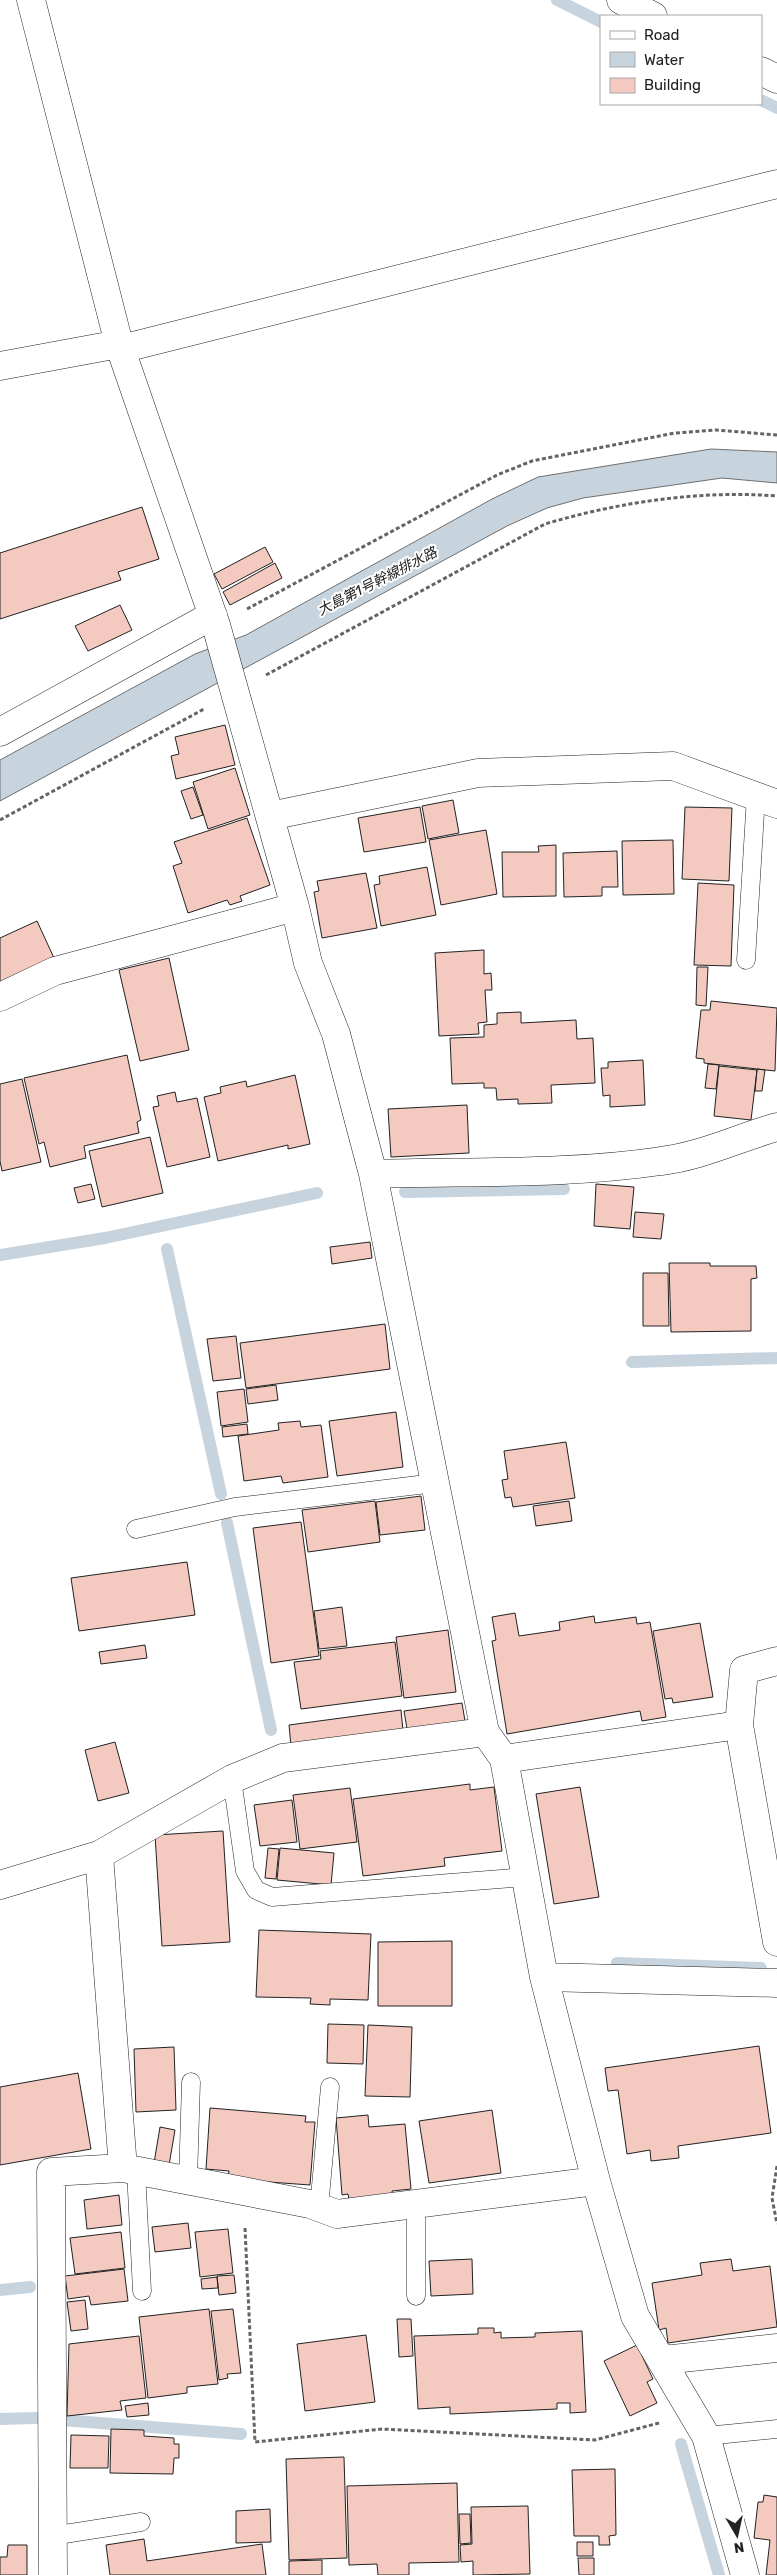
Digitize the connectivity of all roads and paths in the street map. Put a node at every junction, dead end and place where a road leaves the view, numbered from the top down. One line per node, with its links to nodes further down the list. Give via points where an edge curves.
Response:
1 (31, 0): 5 (street)
2 (762, 72): 3 (street)
3 (777, 79)
4 (777, 184): 5 (street)
5 (120, 347): 6 (street); 9 (street)
6 (0, 366)
7 (777, 435): 9 (path, via 716,430 675,433 532,462 497,475)
8 (777, 496): 10 (path, via 737,493 649,502 585,512 545,524)
9 (216, 626): 10 (street); 11 (street)
10 (234, 686): 13 (street); 14 (path)
11 (0, 732)
12 (767, 800): 13 (street, via 673,766 478,773); 16 (lane)
13 (270, 816): 15 (street)
14 (0, 820)
15 (295, 907): 17 (street, via 55,971); 19 (street, via 308,963 336,1034)
16 (746, 960)
17 (0, 997)
18 (777, 1127): 19 (street, via 709,1151 661,1161 572,1169)
19 (373, 1174): 20 (street)
20 (435, 1483): 21 (lane, via 235,1507); 24 (street)
21 (136, 1529)
22 (777, 1661): 23 (street, via 744,1670)
23 (739, 1725): 25 (street); 30 (street)
24 (485, 1732): 25 (street); 26 (street, via 283,1758)
25 (504, 1759): 28 (street)
26 (232, 1779): 27 (street); 28 (lane, via 245,1871 256,1890 272,1897)
27 (99, 1855): 29 (street); 36 (street)
28 (526, 1877): 31 (street)
29 (0, 1884)
30 (777, 1942)
31 (544, 1977): 32 (street); 38 (street)
32 (777, 1983)
33 (191, 2082): 37 (lane)
34 (330, 2087): 41 (lane)
35 (777, 2166): 42 (path, via 772,2198)
36 (130, 2169): 37 (street); 43 (lane); 50 (street, via 51,2172)
37 (188, 2180): 39 (street)
38 (596, 2181): 40 (street); 46 (street, via 635,2316)
39 (243, 2191): 41 (street); 47 (path, via 255,2442 382,2429 595,2440)
40 (416, 2204): 41 (street, via 337,2214); 44 (lane)
41 (319, 2208)
42 (777, 2224)
43 (142, 2291)
44 (416, 2296)
45 (777, 2348): 46 (street)
46 (663, 2360): 47 (street)
47 (699, 2425): 48 (lane); 52 (street)
48 (777, 2429)
49 (140, 2522): 50 (lane)
50 (52, 2536): 51 (street)
51 (52, 2575)
52 (744, 2575)

